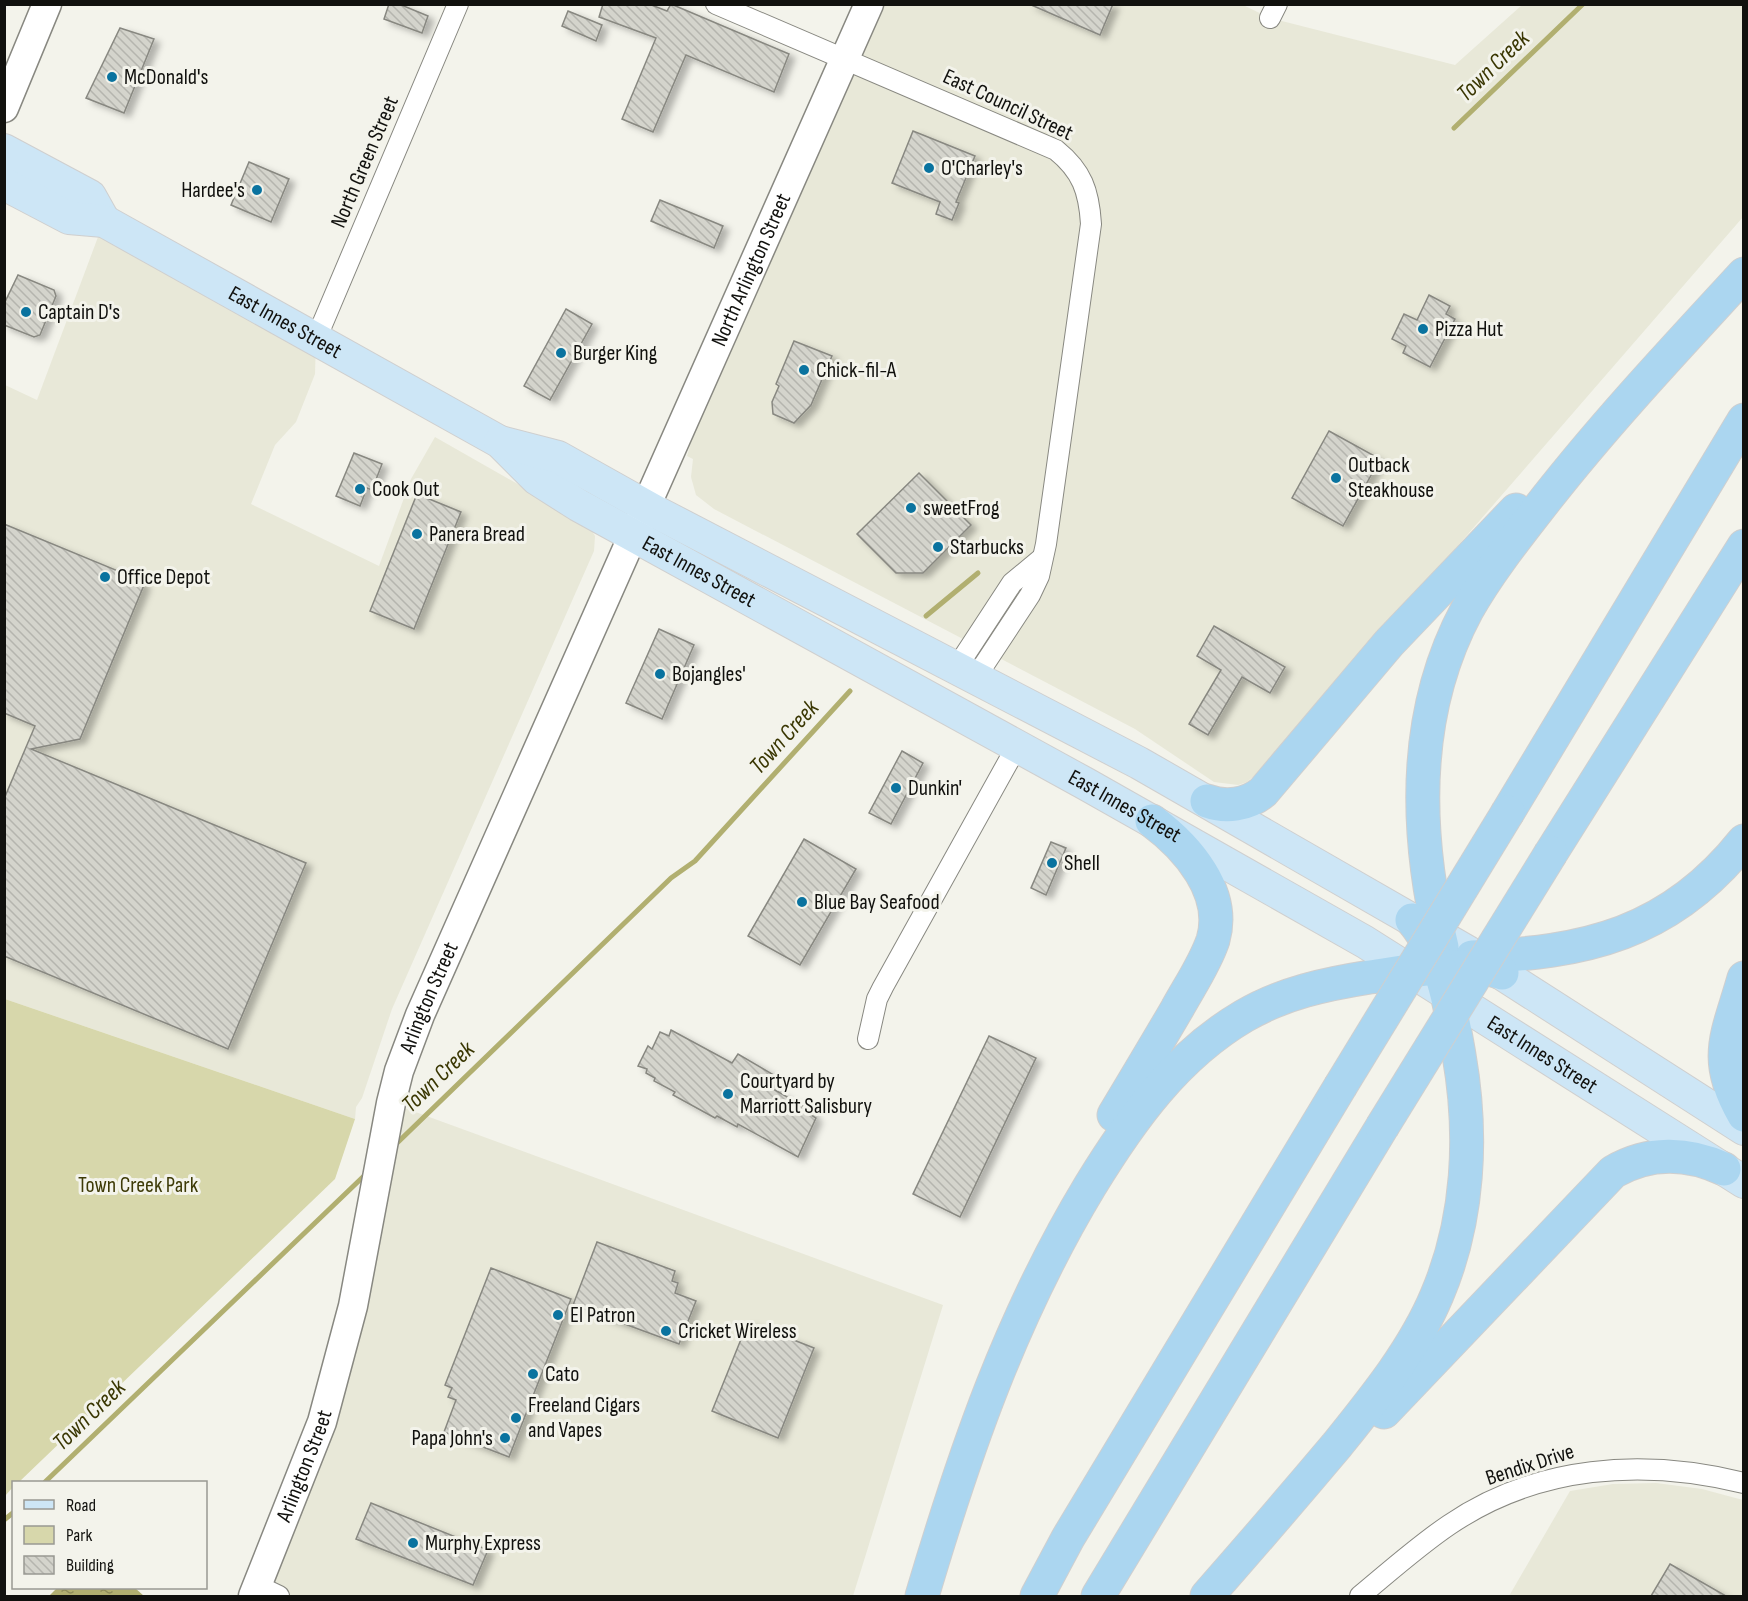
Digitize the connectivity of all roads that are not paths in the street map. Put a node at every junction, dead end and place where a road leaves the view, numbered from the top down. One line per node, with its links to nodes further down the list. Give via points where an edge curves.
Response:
1 (47, 4): 6 (street)
2 (458, 4): 11 (street, North Green Street)
3 (716, 4): 5 (street, East Council Street)
4 (869, 4): 5 (street, North Arlington Street)
5 (845, 58): 15 (street, North Arlington Street); 18 (street, East Council Street, via 1056,150 1084,179 1090,203 1091,224 1052,510 1039,576 1030,595)
6 (4, 108)
7 (4, 150): 9 (main road, via 90,196)
8 (4, 184): 9 (main road, East Innes Street, via 69,218)
9 (104, 221): 11 (main road, East Innes Street)
10 (1743, 274): 12 (highway)
11 (316, 339): 14 (main road, East Innes Street)
12 (1640, 385): 20 (highway, via 1415,614 1263,792 1231,805); 23 (highway, via 1595,435 1495,567 1468,608 1445,661 1429,718 1422,783 1425,849)
13 (1743, 420): 34 (highway, bridge, via 1068,1538)
14 (500, 442): 15 (main road, East Innes Street, via 558,457); 16 (main road, East Innes Street, via 543,483)
15 (644, 506): 16 (street, North Arlington Street); 18 (main road, East Innes Street)
16 (631, 535): 19 (main road, East Innes Street); 32 (street, Arlington Street, via 459,922 399,1071 353,1306 322,1422)
17 (1743, 546): 35 (highway, bridge, via 1382,1127)
18 (967, 672): 20 (main road, East Innes Street)
19 (1017, 746): 21 (main road, East Innes Street); 25 (street, via 883,987)
20 (1207, 801): 23 (main road, East Innes Street)
21 (1152, 821): 23 (main road, East Innes Street); 29 (highway, via 1185,851 1205,879 1214,907 1214,937 1070,1199)
22 (1743, 841): 23 (highway, via 1691,893 1620,934 1556,951)
23 (1442, 964): 27 (main road, East Innes Street); 28 (main road, East Innes Street); 29 (highway, via 1290,995 1245,1015 1192,1053 1147,1102 1109,1155); 31 (highway, via 1468,1134 1462,1199 1443,1280 1419,1332 1377,1394)
24 (1743, 978): 26 (highway, via 1724,1059 1727,1079)
25 (868, 1039)
26 (1743, 1114)
27 (1743, 1129)
28 (1734, 1176): 31 (highway, via 1701,1160 1672,1155 1644,1159 1613,1172)
29 (1017, 1321): 33 (highway, via 979,1417)
30 (1743, 1483): 36 (street, Bendix Drive, via 1686,1472 1627,1468 1564,1476 1531,1485 1450,1524)
31 (1217, 1586)
32 (259, 1593)
33 (922, 1596)
34 (1037, 1596)
35 (1098, 1596)
36 (1360, 1596)

